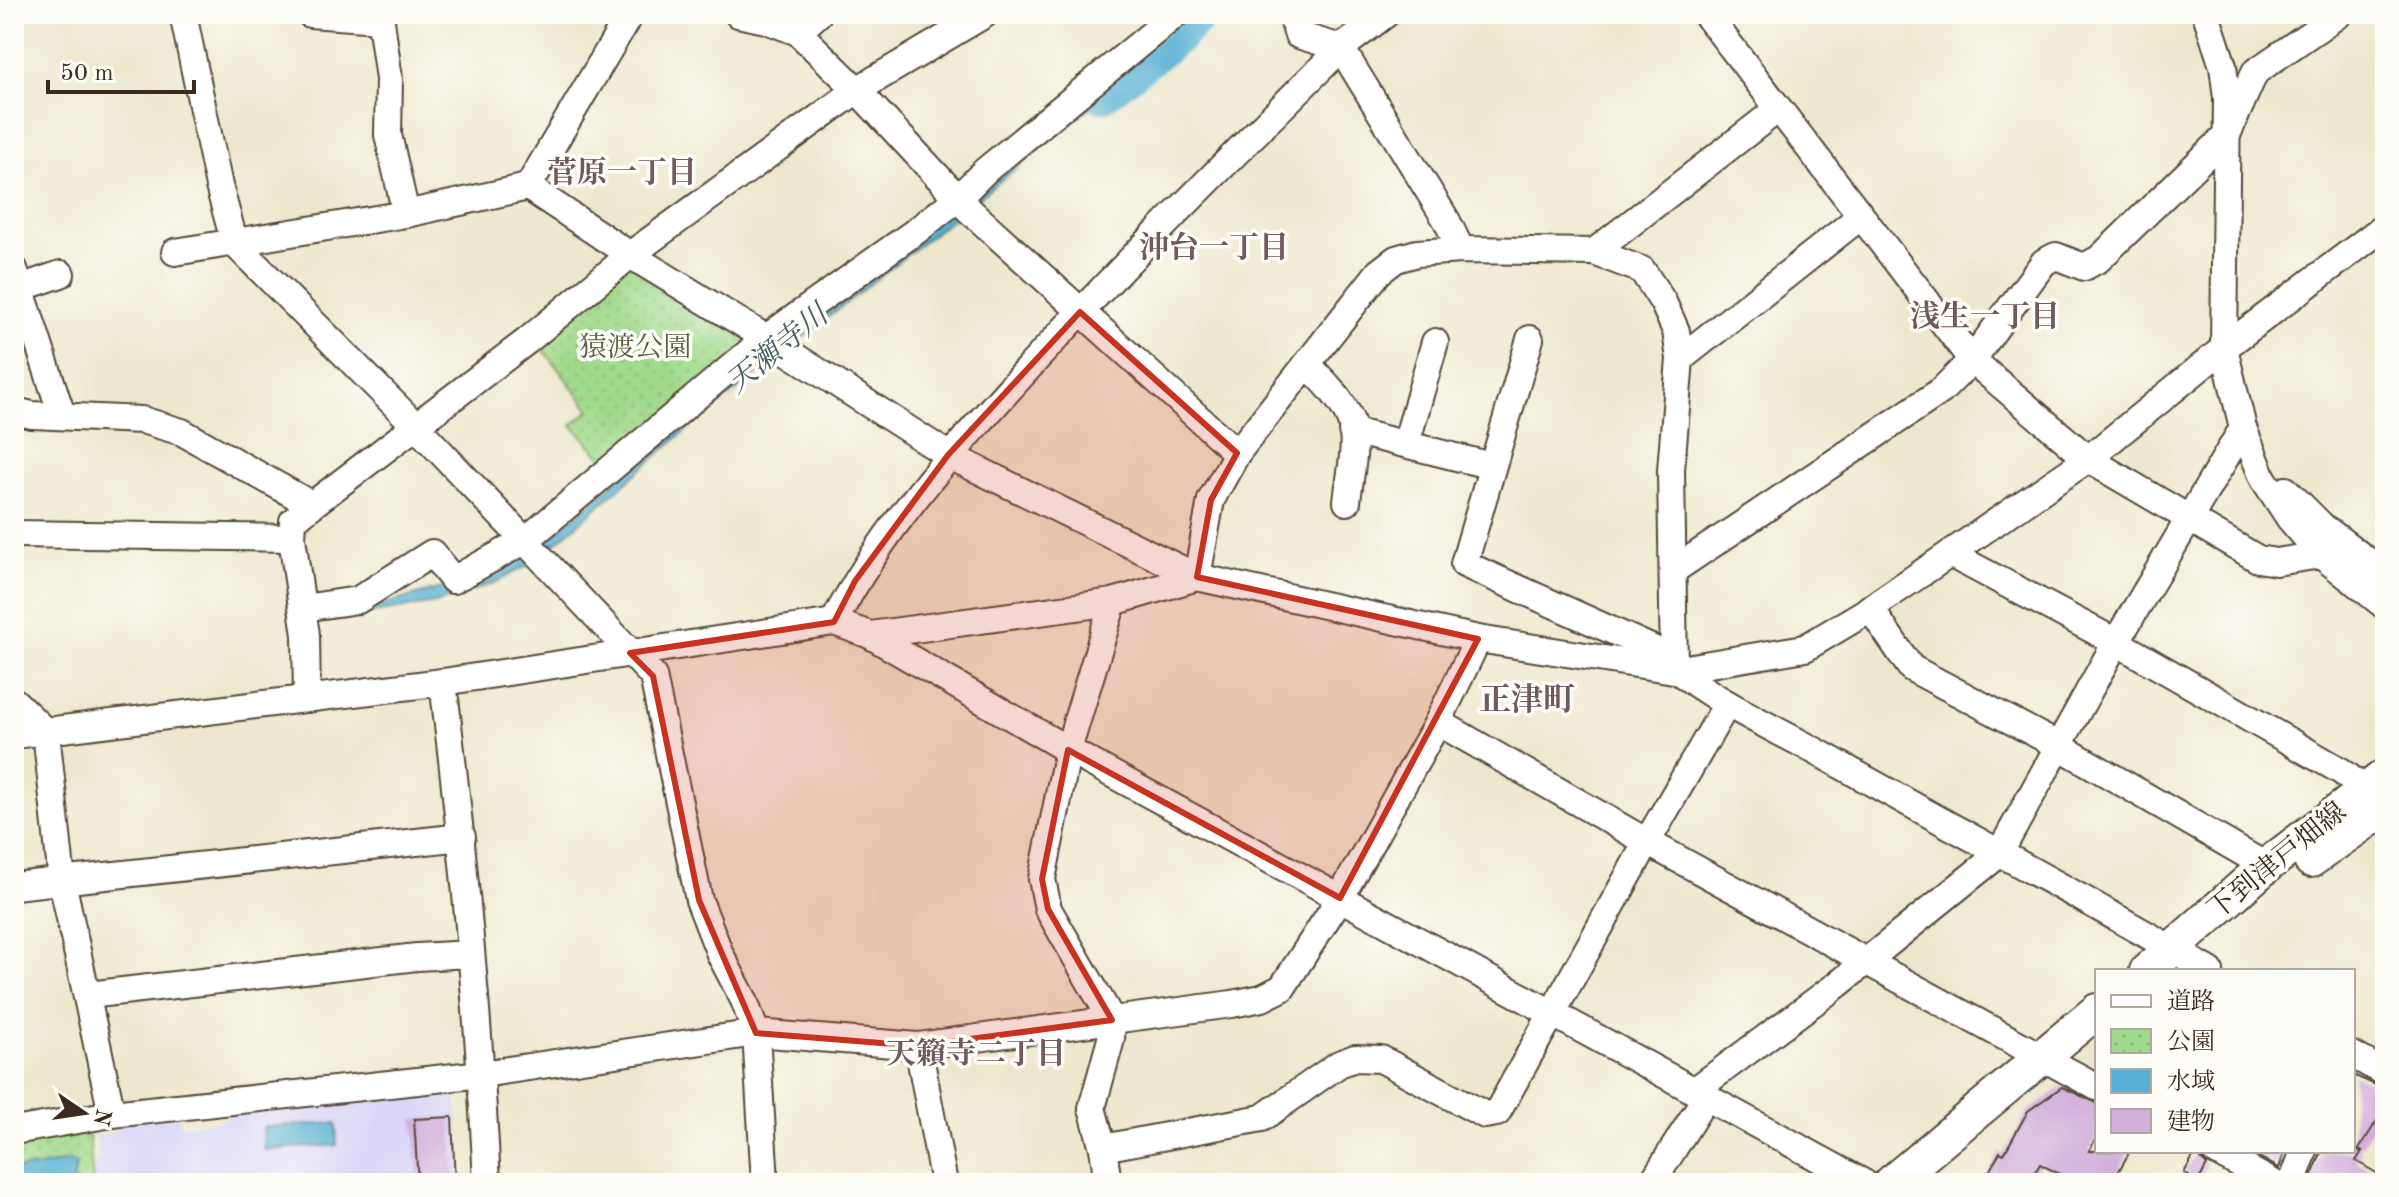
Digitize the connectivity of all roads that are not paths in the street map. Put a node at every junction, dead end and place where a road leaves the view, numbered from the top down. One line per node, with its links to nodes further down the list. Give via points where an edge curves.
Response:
1 (183, 14): 24 (street)
2 (310, 14): 3 (street, via 379,19)
3 (379, 14): 21 (street, via 389,79 388,135)
4 (630, 14): 19 (street)
5 (738, 14): 14 (street)
6 (818, 14): 14 (street)
7 (985, 14): 16 (street)
8 (1176, 14): 20 (street, via 986,170)
9 (1291, 14): 15 (street, via 1298,35)
10 (1386, 14): 15 (street)
11 (1706, 14): 17 (street)
12 (2206, 14): 18 (street, via 2223,66)
13 (2339, 14): 18 (street, via 2255,72)
14 (798, 32): 16 (street)
15 (1341, 48): 25 (street); 31 (street)
16 (857, 90): 20 (street); 28 (street)
17 (1778, 109): 22 (street); 27 (street)
18 (2227, 135): 35 (street); 37 (street, via 2099,259 2084,267 2056,256 2044,262)
19 (528, 187): 21 (street); 28 (street)
20 (962, 203): 31 (street); 34 (street, via 916,231)
21 (406, 214): 24 (street)
22 (1861, 216): 36 (street); 37 (street)
23 (2385, 226): 35 (street)
24 (235, 244): 26 (street); 41 (street)
25 (1461, 250): 27 (street); 38 (street, via 1396,259 1379,272)
26 (175, 252)
27 (1594, 252): 36 (street, via 1642,270 1676,331)
28 (630, 255): 34 (street); 41 (street)
29 (61, 274): 30 (street)
30 (16, 283): 40 (street)
31 (1080, 312): 45 (street); 46 (street)
32 (1530, 339): 48 (street)
33 (1435, 342): 44 (street)
34 (775, 344): 46 (street); 54 (street)
35 (2224, 348): 42 (street); 47 (street)
36 (1680, 359): 57 (street, via 1671,470)
37 (1972, 360): 47 (street); 57 (street, via 1941,391)
38 (1307, 364): 43 (street, via 1329,386); 45 (street)
39 (14, 411): 40 (street)
40 (62, 415): 50 (street, via 142,420 182,432)
41 (416, 426): 50 (street); 54 (street)
42 (2243, 428): 51 (street); 56 (street, via 2263,478); 58 (street, via 2293,497)
43 (1352, 431): 44 (street); 49 (street)
44 (1406, 444): 48 (street)
45 (1237, 453): 59 (street, via 1211,500)
46 (948, 455): 59 (street); 64 (street, via 855,581)
47 (2088, 459): 51 (street); 55 (street)
48 (1492, 466): 69 (street, via 1464,564 1653,649)
49 (1347, 502)
50 (312, 505): 53 (street, via 293,521)
51 (2189, 517): 56 (street, via 2258,559 2276,562); 67 (street)
52 (14, 534): 53 (street)
53 (292, 538): 62 (street)
54 (533, 548): 62 (street, via 453,580 432,553 358,600); 68 (street)
55 (1950, 554): 63 (street); 67 (street)
56 (2321, 555): 61 (street)
57 (1674, 570): 69 (street)
58 (2385, 574)
59 (1197, 577): 60 (street); 66 (street)
60 (1113, 602): 65 (street); 78 (street)
61 (2385, 606)
62 (303, 608): 71 (street)
63 (1870, 608): 69 (street, via 1805,648); 77 (street, via 1911,668)
64 (834, 622): 65 (street); 68 (street)
65 (870, 635): 78 (street)
66 (1478, 639): 69 (street); 74 (street)
67 (2116, 642): 77 (street); 79 (street)
68 (630, 653): 70 (street); 96 (street, via 653,676 699,900)
69 (1674, 670): 73 (street)
70 (443, 682): 71 (street); 80 (street)
71 (307, 699): 75 (street)
72 (14, 701): 75 (street)
73 (1727, 704): 81 (street); 82 (street)
74 (1438, 722): 81 (street); 86 (street)
75 (46, 732): 76 (street); 84 (street)
76 (14, 735)
77 (2059, 746): 82 (street); 83 (street)
78 (1068, 750): 86 (street); 95 (street, via 1042,879 1048,909)
79 (2379, 791): 83 (main road, 下到津戸畑線); 87 (main road, 下到津戸畑線, via 2285,878)
80 (462, 837): 84 (street); 88 (street)
81 (1647, 842): 89 (street); 94 (street)
82 (1999, 854): 87 (street); 89 (street)
83 (2266, 866): 87 (main road, 下到津戸畑線)
84 (62, 881): 85 (street); 92 (street)
85 (14, 886)
86 (1340, 898): 94 (street); 95 (street, via 1282,988 1232,1004)
87 (2173, 950): 90 (main road, 下到津戸畑線); 91 (street)
88 (471, 954): 92 (street); 101 (street)
89 (1865, 960): 99 (street); 103 (street)
90 (2149, 969)
91 (2206, 969)
92 (88, 995): 104 (street)
93 (2095, 1013): 99 (main road)
94 (1553, 1014): 103 (street); 106 (street, via 1497,1113 1485,1115 1381,1059 1355,1058 1262,1118)
95 (1112, 1020): 97 (street); 106 (street, via 1092,1108)
96 (756, 1033): 97 (street); 101 (street); 110 (street)
97 (918, 1046): 111 (street)
98 (2355, 1056): 100 (street)
99 (2041, 1057): 102 (street); 115 (main road)
100 (2385, 1073)
101 (482, 1074): 104 (street); 109 (street)
102 (2095, 1086)
103 (1700, 1094): 113 (street); 114 (street)
104 (112, 1114): 105 (street)
105 (14, 1131)
106 (1103, 1148): 112 (street)
107 (2219, 1153): 116 (street)
108 (2303, 1153): 117 (street)
109 (487, 1183)
110 (765, 1183)
111 (944, 1183)
112 (1108, 1183)
113 (1652, 1183)
114 (1864, 1183)
115 (1891, 1183)
116 (2273, 1183)
117 (2292, 1183)

